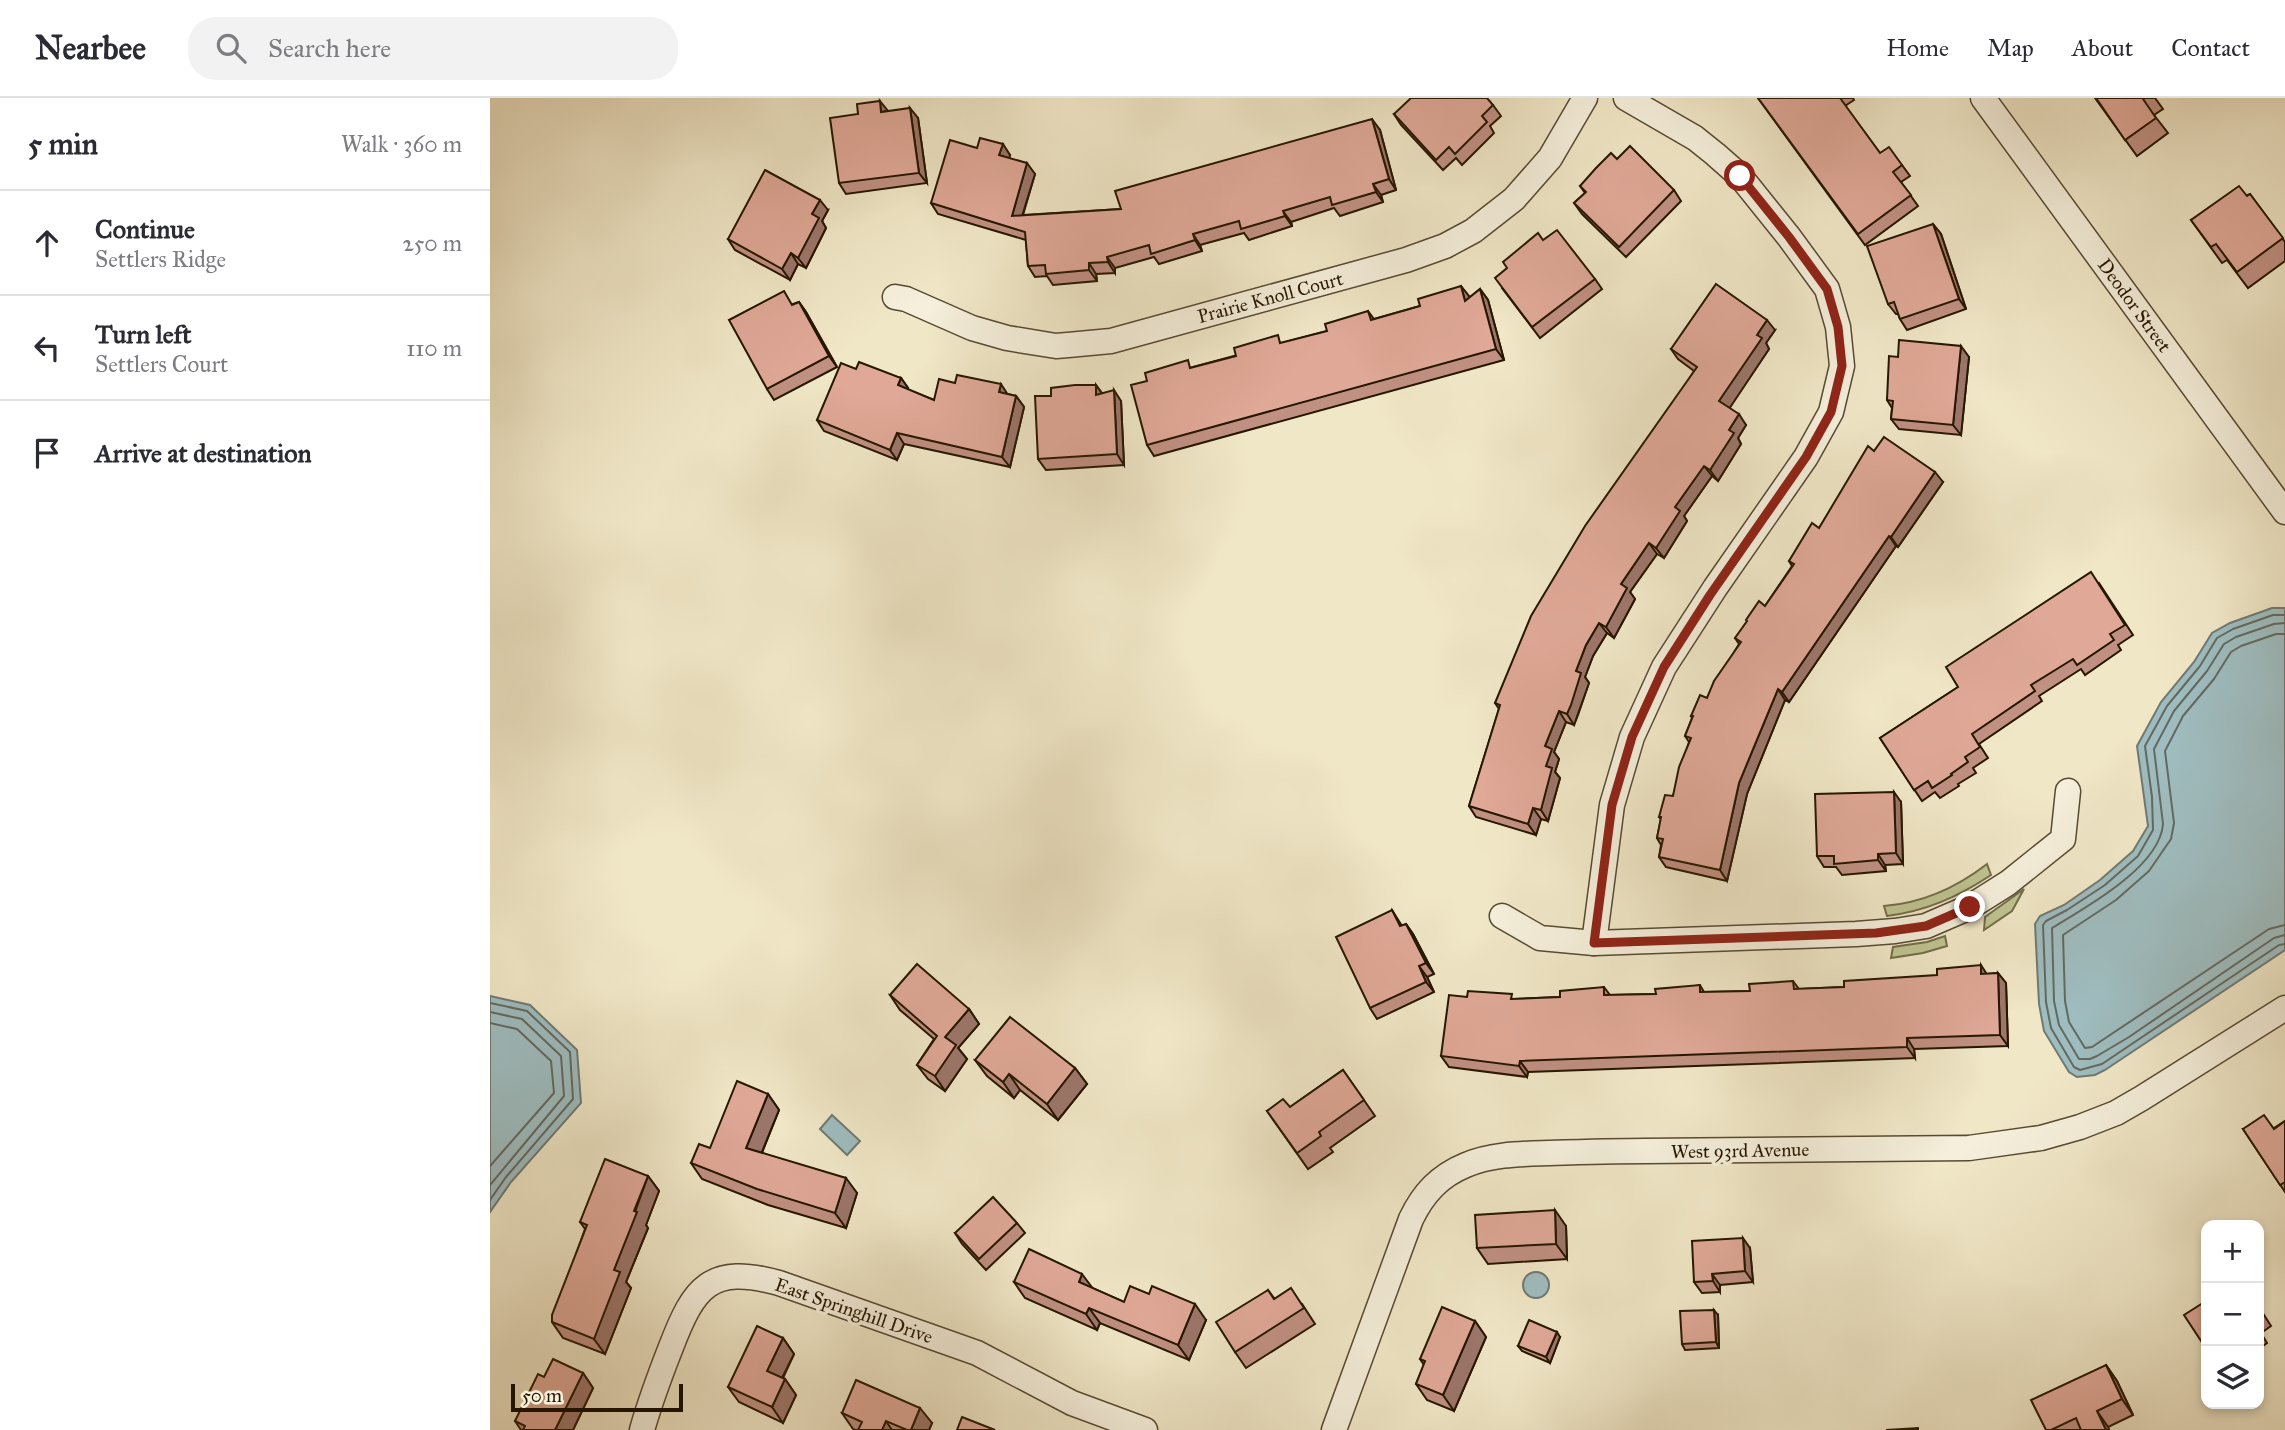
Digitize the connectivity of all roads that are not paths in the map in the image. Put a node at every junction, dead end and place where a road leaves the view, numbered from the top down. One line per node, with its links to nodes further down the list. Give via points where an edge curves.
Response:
1 (1585, 98): 4 (street, Prairie Knoll Court, via 1550,158 1514,199 1473,231 1406,260 1111,341 1056,346 972,328)
2 (1626, 98): 8 (street, via 1695,138 1740,176 1827,289 1838,327 1842,366 1831,412 1806,457 1664,667 1632,737 1612,805)
3 (1983, 98): 5 (street, Deodor Street)
4 (895, 297)
5 (2285, 512)
6 (2068, 790): 8 (street, via 2063,839 2008,883 1970,907 1926,926 1856,934)
7 (1502, 916): 8 (street, via 1540,938)
8 (1594, 943)
9 (2285, 1008): 12 (street, West 93rd Avenue, via 2116,1112 2020,1143 1969,1148 1534,1153 1467,1164 1435,1184 1410,1219)
10 (642, 1430): 11 (street, East Springhill Drive, via 694,1297 710,1283 745,1275 977,1353 1072,1403)
11 (1145, 1430)
12 (1334, 1430)

